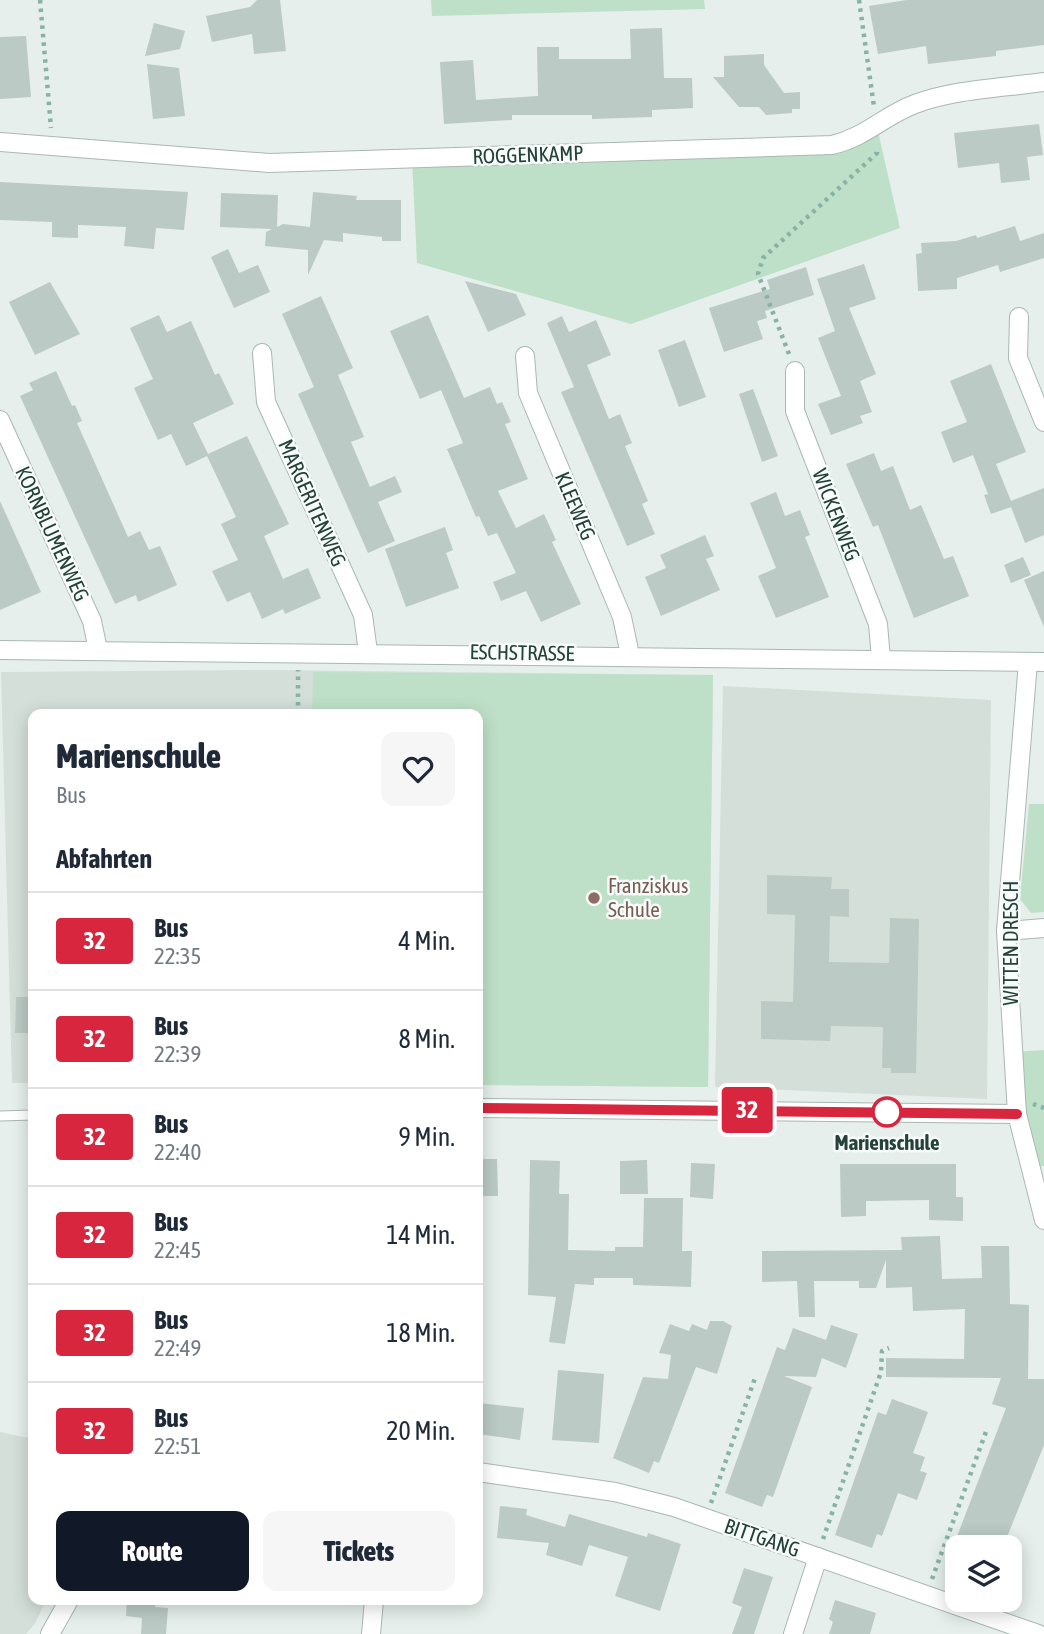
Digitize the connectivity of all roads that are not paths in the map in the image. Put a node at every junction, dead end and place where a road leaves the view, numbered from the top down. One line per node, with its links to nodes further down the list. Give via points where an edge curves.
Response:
1 (1044, 82): 2 (street, ROGGENKAMP, via 939,96 911,106 853,140 832,145 269,163)
2 (0, 142)
3 (1019, 317): 8 (street, via 1018,358)
4 (262, 353): 11 (street, MARGERITENWEG, via 266,402 363,615)
5 (525, 356): 12 (street, KLEEWEG, via 528,393 622,617)
6 (795, 372): 13 (street, WICKENWEG, via 795,411 878,624)
7 (0, 420): 10 (street, KORNBLUMENWEG, via 92,621)
8 (1044, 422)
9 (0, 650): 10 (street, ESCHSTRASSE)
10 (98, 650): 11 (street, ESCHSTRASSE)
11 (368, 652): 12 (street, ESCHSTRASSE)
12 (630, 655): 13 (street, ESCHSTRASSE)
13 (881, 659): 14 (street, ESCHSTRASSE)
14 (1036, 662): 16 (street, WITTEN DRESCH)
15 (1044, 928): 16 (street)
16 (1006, 931): 18 (street, WITTEN DRESCH)
17 (483, 1108): 18 (street)
18 (1017, 1114): 21 (street, WITTEN DRESCH)
19 (28, 1115): 20 (lane)
20 (0, 1116)
21 (1044, 1220)
22 (483, 1473): 23 (street, BITTGANG, via 615,1492)
23 (818, 1558): 28 (street); 29 (street, BITTGANG)
24 (66, 1605): 26 (street)
25 (374, 1605): 27 (street)
26 (50, 1634)
27 (371, 1634)
28 (793, 1634)
29 (1038, 1634)

